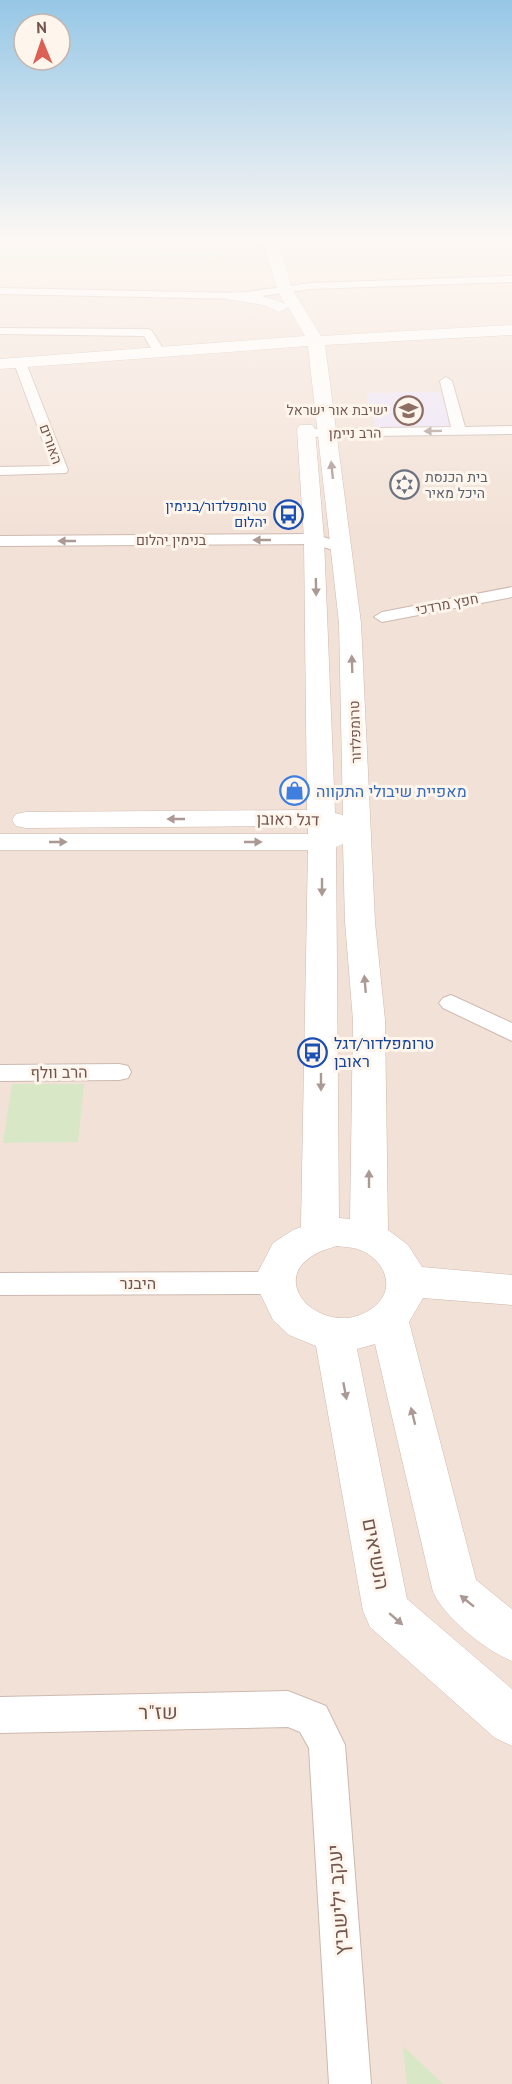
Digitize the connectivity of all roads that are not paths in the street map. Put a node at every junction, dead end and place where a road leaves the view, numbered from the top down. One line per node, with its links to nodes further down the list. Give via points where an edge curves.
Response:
1 (150, 337): 5 (street)
2 (302, 337): 4 (main road, טרומפלדור)
3 (375, 337): 4 (main road)
4 (304, 341): 5 (main road); 11 (main road, טרומפלדור, via 296,347)
5 (159, 352): 6 (main road)
6 (20, 363): 7 (main road); 12 (street, האורים, via 61,470)
7 (0, 364)
8 (446, 381): 10 (street)
9 (512, 430): 10 (street, הרב ניימן)
10 (459, 431): 11 (street, הרב ניימן, one-way to 11)
11 (317, 433): 13 (main road, טרומפלדור); 15 (main road, טרומפלדור, one-way to 11)
12 (0, 471)
13 (314, 539): 14 (street, בנימין יהלום, one-way to 14); 15 (street, בנימין יהלום); 20 (main road, טרומפלדור, one-way to 20)
14 (0, 542)
15 (340, 547): 19 (main road, טרומפלדור, one-way to 15, via 350,623)
16 (512, 592): 17 (street, חפץ מרדכי)
17 (382, 617)
18 (0, 820): 20 (main road, דגל ראובן, one-way to 18)
19 (359, 829): 20 (main road, דגל ראובן); 27 (main road, טרומפלדור, one-way to 19, via 369,1020 360,922)
20 (322, 830): 21 (main road, דגל ראובן, one-way to 20); 26 (main road, טרומפלדור, one-way to 26)
21 (0, 842)
22 (451, 1003): 23 (street)
23 (512, 1032)
24 (119, 1072): 25 (street, הרב וולף)
25 (0, 1073)
26 (321, 1233): 27 (main road, via 354,1233); 29 (main road, via 287,1252 278,1266)
27 (369, 1238): 28 (main road, via 395,1255)
28 (406, 1281): 31 (main road); 32 (main road, via 402,1301)
29 (275, 1283): 30 (street, היבנר); 33 (main road, via 280,1300 293,1316 311,1328)
30 (0, 1284)
31 (512, 1290)
32 (389, 1320): 33 (main road, via 354,1334); 34 (main road, one-way to 32, via 456,1592)
33 (334, 1333): 37 (main road, הנשיאים, one-way to 37, via 386,1611)
34 (512, 1638)
35 (0, 1715): 36 (street, שז"ר, via 288,1709)
36 (314, 1719): 38 (street, יעקב ילישביץ, via 327,1745)
37 (512, 1721)
38 (350, 2084)

